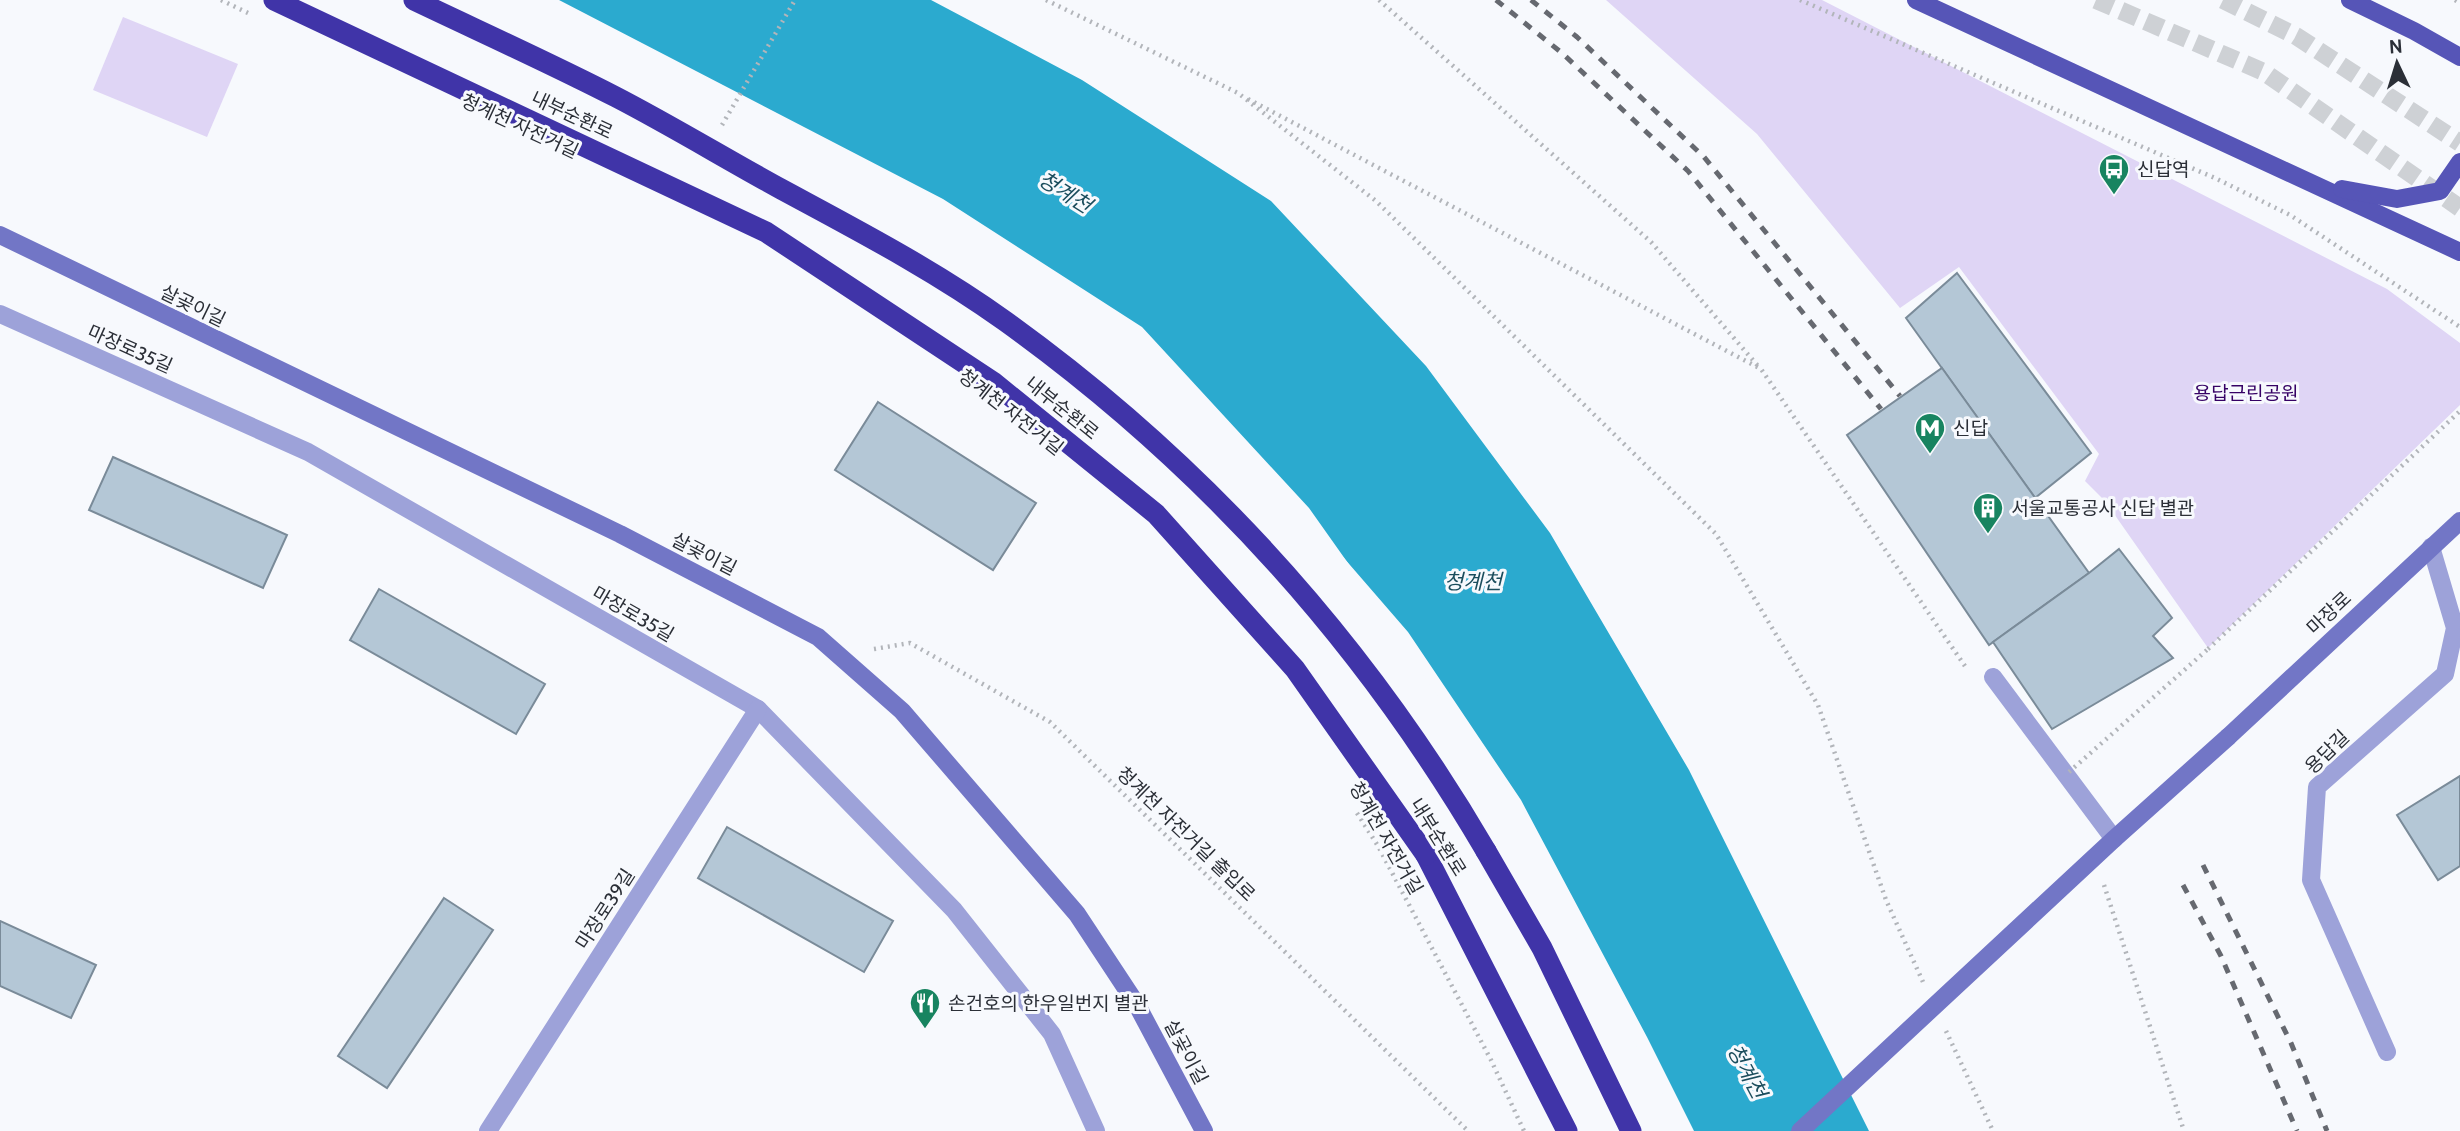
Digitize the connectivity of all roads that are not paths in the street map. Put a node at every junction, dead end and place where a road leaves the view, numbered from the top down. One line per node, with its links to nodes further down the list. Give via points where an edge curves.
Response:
1 (274, 0): 20 (highway, 내부순환로, bridge, via 765,232 993,382 1156,514 1295,669 1426,855)
2 (414, 0): 21 (highway, 내부순환로, bridge, via 617,97 920,266 1003,320 1183,467 1336,629 1449,788 1542,948)
3 (1916, 0): 7 (main road)
4 (2350, 0): 5 (main road)
5 (2460, 57)
6 (2460, 162): 7 (main road, via 2440,191 2397,199)
7 (2318, 185): 9 (main road)
8 (0, 235): 19 (main road, 살곶이길, via 620,534 818,637 902,711 1077,914 1137,1006)
9 (2460, 252)
10 (0, 314): 14 (street, 마장로35길, via 308,452)
11 (2460, 521): 12 (main road, 마장로)
12 (2431, 547): 15 (main road, 마장로, bridge); 16 (street, 용답길, via 2455,628 2445,674 2317,787 2311,880)
13 (1993, 677): 15 (street, via 2018,695)
14 (758, 709): 17 (street, 마장로39길); 18 (street, 마장로35길, via 954,910 1052,1034)
15 (2113, 839): 22 (main road, 마장로, bridge)
16 (2387, 1052)
17 (488, 1131)
18 (1096, 1131)
19 (1205, 1131)
20 (1567, 1131)
21 (1631, 1131)
22 (1800, 1131)

